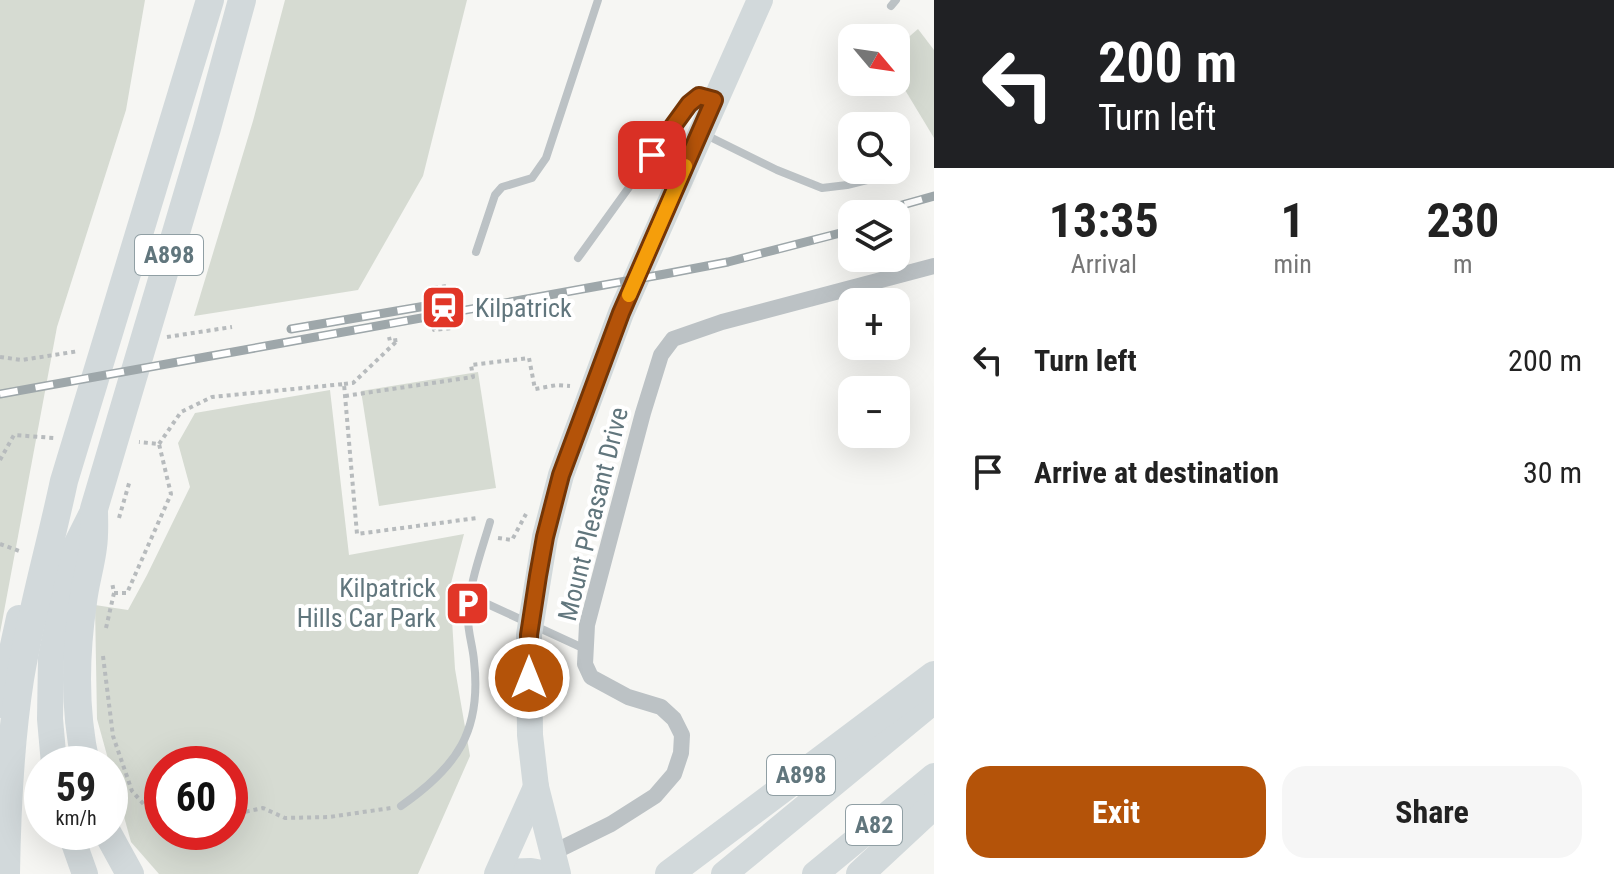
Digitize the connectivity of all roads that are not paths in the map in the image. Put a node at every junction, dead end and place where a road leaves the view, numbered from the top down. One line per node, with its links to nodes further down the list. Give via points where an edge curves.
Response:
1 (210, 0): 11 (highway, A898)
2 (242, 0): 12 (highway, A898)
3 (598, 0): 8 (lane, via 546,158 532,178 502,187 495,195)
4 (760, 0): 5 (main road)
5 (714, 100): 6 (main road); 9 (lane, via 699,96 689,104)
6 (700, 132): 7 (lane, via 822,188); 22 (main road, via 621,313 553,502 529,635)
7 (851, 184)
8 (476, 252)
9 (578, 258)
10 (934, 266): 15 (street, Mount Pleasant Drive, via 673,339 661,355 643,413)
11 (64, 481): 18 (main road, A898, via 46,517); 29 (highway, A898, via 20,679)
12 (94, 509): 19 (main road, A898, via 74,549 51,658); 20 (highway, A898, via 94,544 78,637 77,704)
13 (490, 522): 14 (lane)
14 (470, 596): 15 (lane); 24 (lane, via 474,714 454,757)
15 (578, 646): 27 (street, Mount Pleasant Drive, via 591,677 661,707 674,719 682,735 681,753 674,774 655,796)
16 (934, 675): 32 (highway, A898)
17 (934, 701): 33 (main road, A82)
18 (0, 705)
19 (52, 746)
20 (83, 746)
21 (934, 776): 34 (main road, A82)
22 (536, 787): 27 (main road); 28 (main road)
23 (934, 805): 35 (highway)
24 (401, 806)
25 (76, 850): 30 (main road)
26 (117, 850): 31 (highway)
27 (553, 867): 28 (main road)
28 (498, 873)
29 (6, 874)
30 (85, 874)
31 (130, 874)
32 (669, 874)
33 (724, 874)
34 (815, 874)
35 (860, 874)

